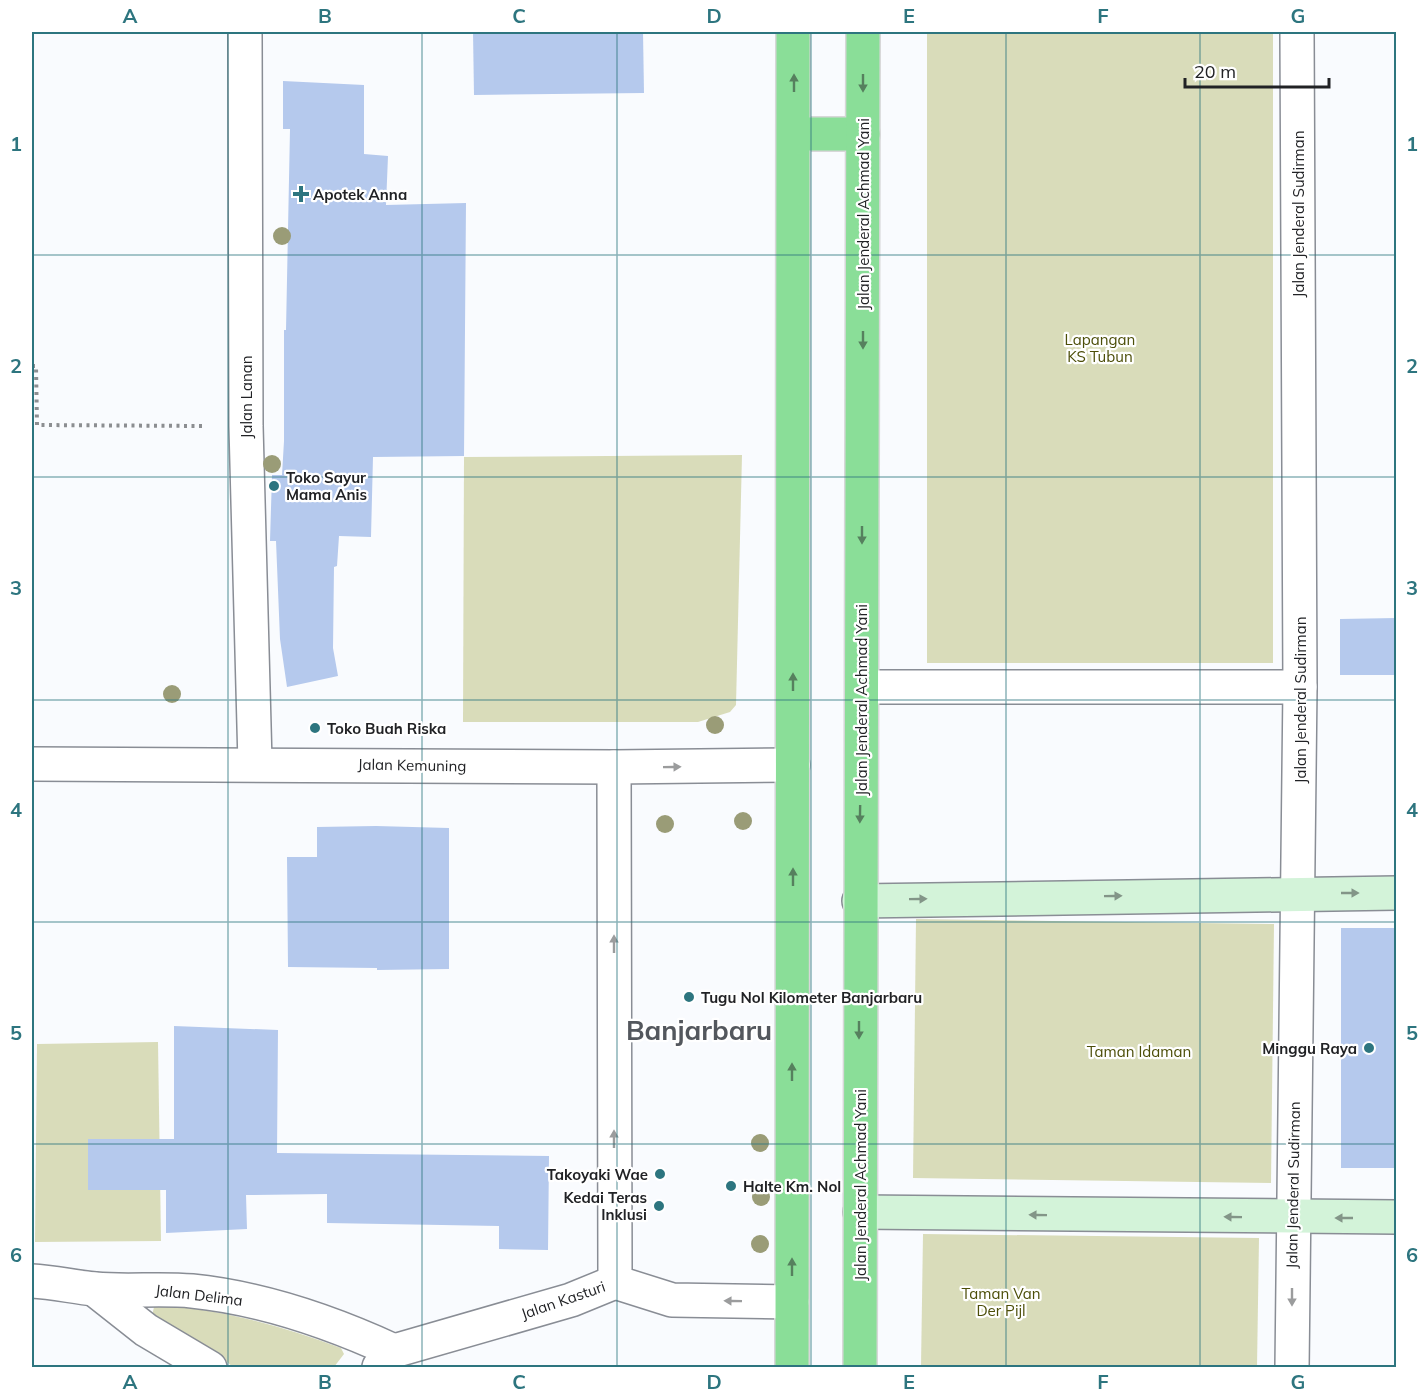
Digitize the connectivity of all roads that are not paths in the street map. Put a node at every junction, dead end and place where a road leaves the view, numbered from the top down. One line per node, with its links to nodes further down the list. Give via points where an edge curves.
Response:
1 (245, 32): 9 (street, Jalan Lanan, via 246,426)
2 (793, 32): 5 (highway, one-way to 2)
3 (863, 32): 6 (highway, Jalan Jenderal Achmad Yani, one-way to 6)
4 (1297, 32): 8 (street, Jalan Jenderal Sudirman)
5 (794, 134): 6 (highway); 11 (highway, one-way to 5)
6 (863, 135): 7 (highway, Jalan Jenderal Achmad Yani, one-way to 7)
7 (862, 687): 8 (street); 15 (highway, Jalan Jenderal Achmad Yani, one-way to 15)
8 (1300, 687): 14 (street, Jalan Jenderal Sudirman)
9 (255, 763): 10 (street, Jalan Kemuning); 12 (street, Jalan Kemuning)
10 (32, 764)
11 (793, 765): 12 (street, Jalan Kemuning, one-way to 11); 22 (highway, one-way to 11)
12 (614, 767): 20 (street, one-way to 12)
13 (1396, 892): 14 (main road, one-way to 13)
14 (1299, 893): 15 (main road, one-way to 14); 17 (street, Jalan Jenderal Sudirman)
15 (859, 900): 16 (highway, Jalan Jenderal Achmad Yani, one-way to 16)
16 (860, 1212): 17 (main road, one-way to 16); 26 (highway, Jalan Jenderal Achmad Yani)
17 (1292, 1218): 18 (main road, one-way to 17); 27 (street, Jalan Jenderal Sudirman, one-way to 27)
18 (1396, 1218)
19 (32, 1281): 21 (street, Jalan Delima)
20 (615, 1282): 22 (street, Jalan Kasturi, one-way to 20, via 672,1300); 23 (street, Jalan Kasturi)
21 (94, 1289): 23 (street, Jalan Delima, via 158,1289 232,1296 356,1334); 24 (street, via 146,1330)
22 (792, 1302): 25 (highway)
23 (387, 1359)
24 (210, 1368)
25 (792, 1368)
26 (860, 1368)
27 (1292, 1368)

